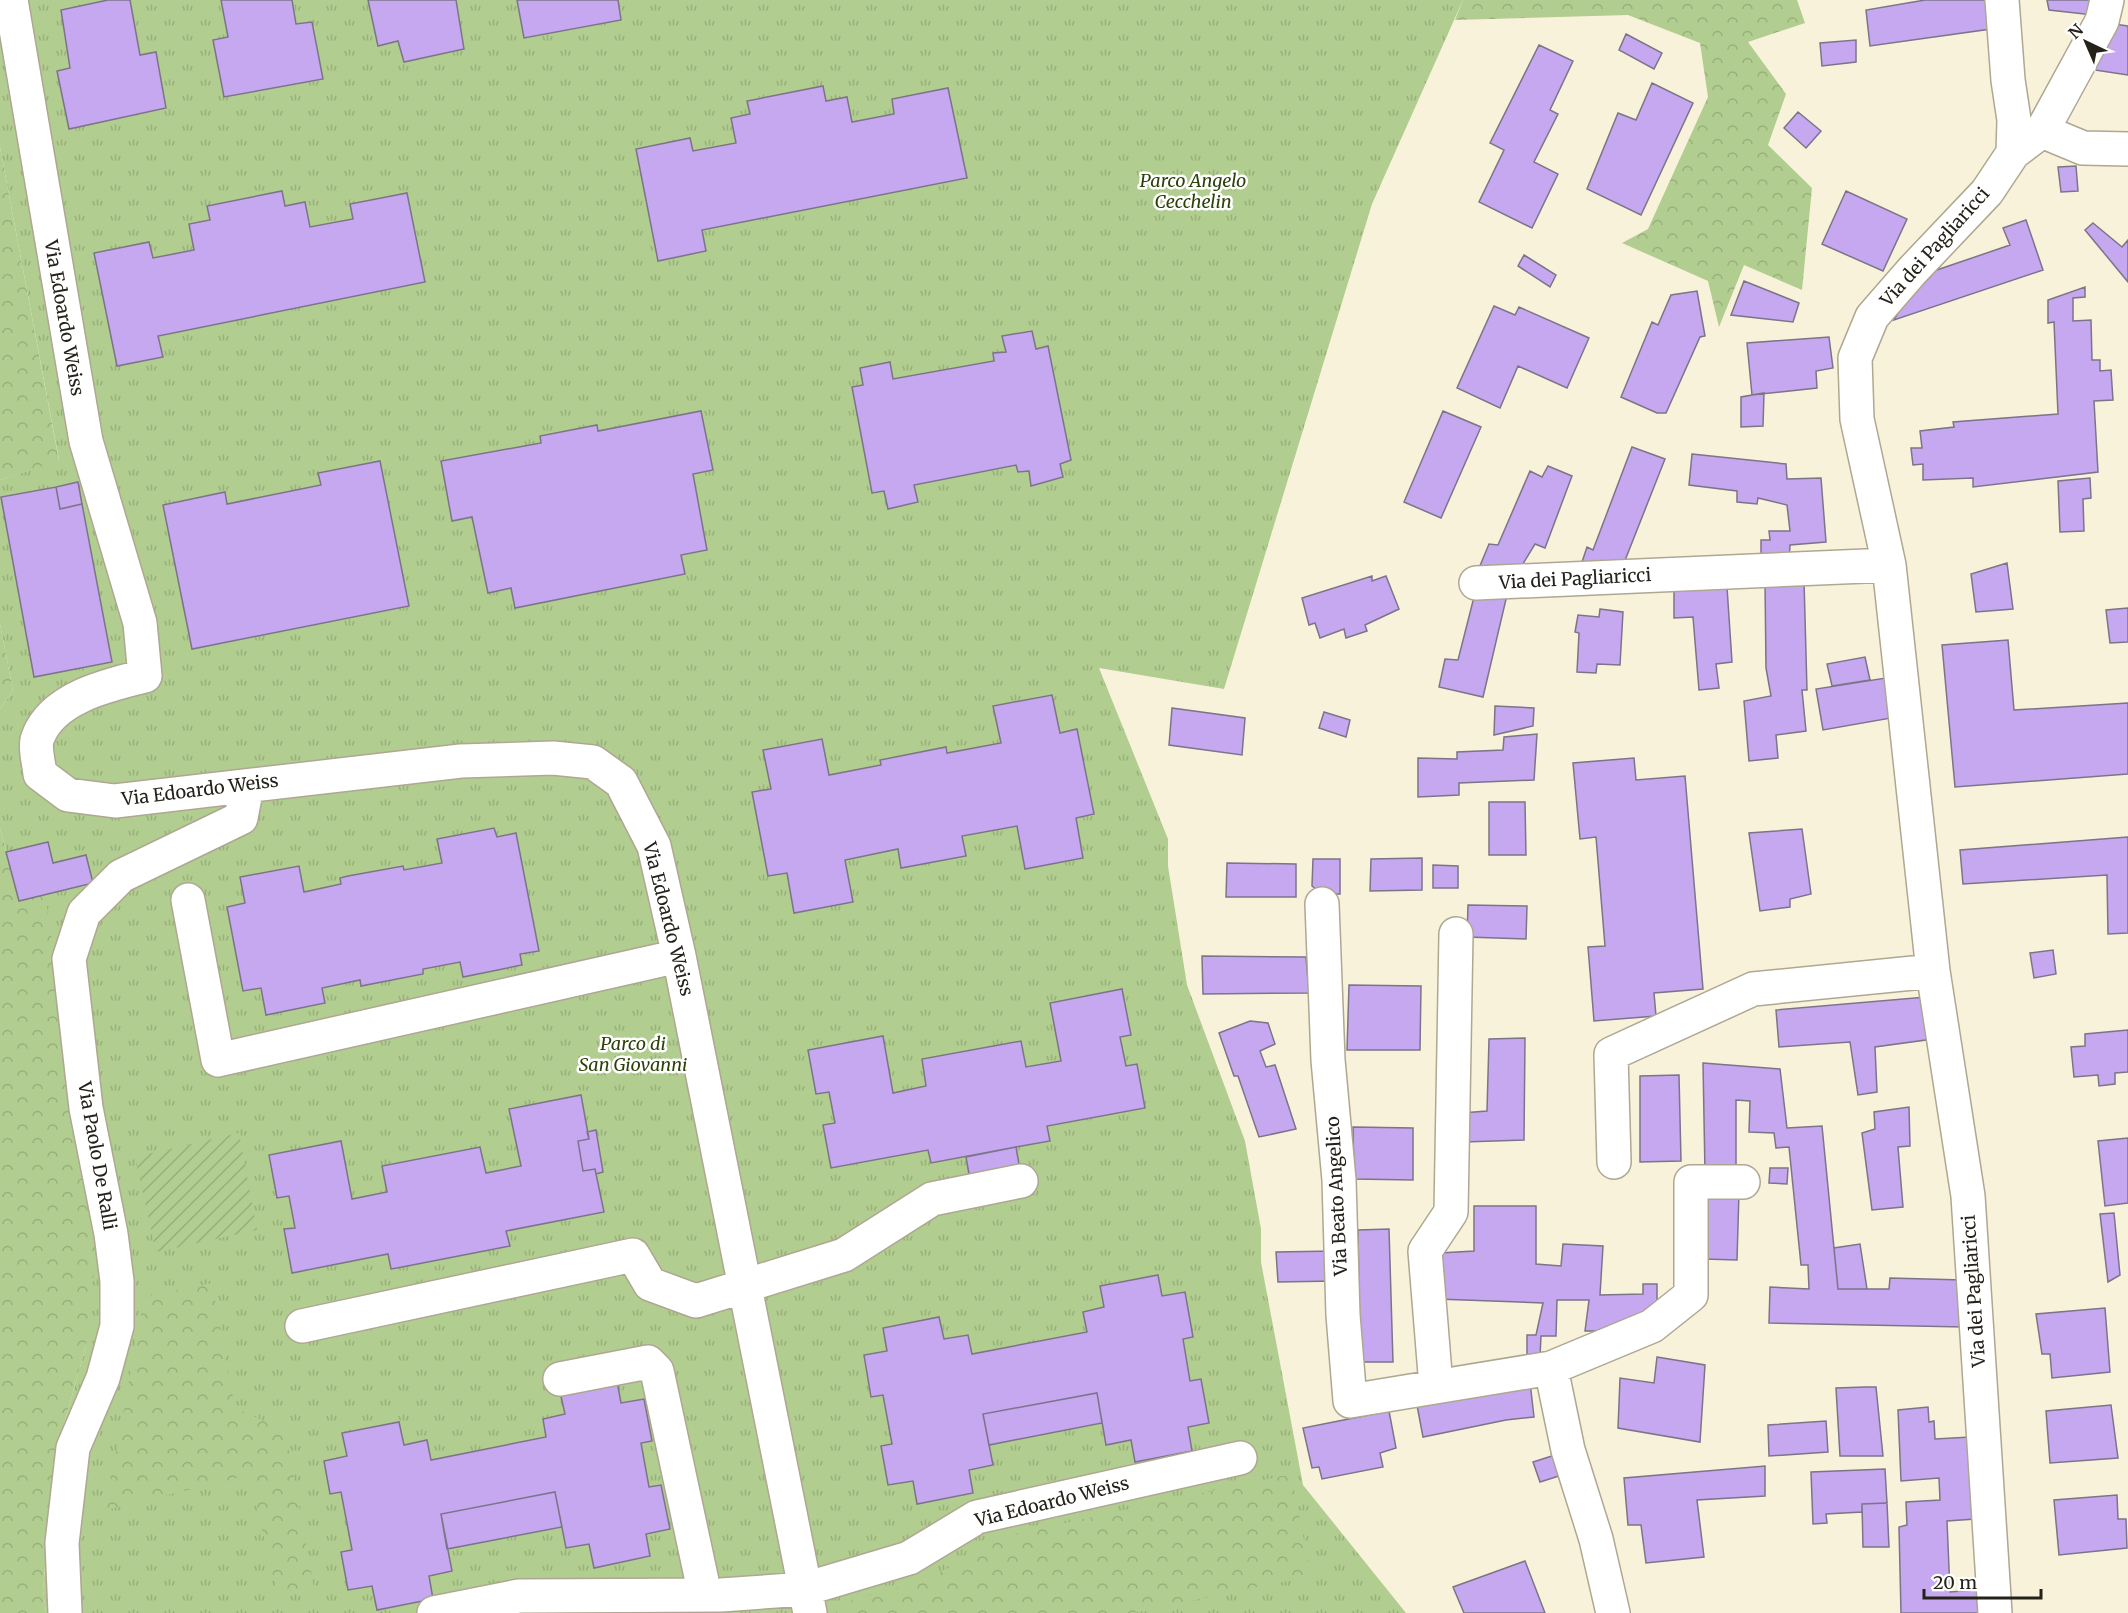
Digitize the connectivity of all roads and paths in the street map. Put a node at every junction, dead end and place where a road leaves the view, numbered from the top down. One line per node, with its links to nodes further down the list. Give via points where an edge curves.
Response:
1 (11, 0): 9 (street, Via Edoardo Weiss, via 86,441 140,622 145,676 94,692 56,710 37,738 40,774 68,795 115,801)
2 (2002, 0): 6 (street, via 2014,120)
3 (2107, 0): 4 (street, via 2102,21)
4 (2042, 131): 5 (street, via 2083,148); 6 (street)
5 (2128, 149)
6 (2013, 153): 7 (street, Via dei Pagliaricci, via 1987,192 1872,317 1855,358 1857,419)
7 (1889, 565): 8 (street, Via dei Pagliaricci); 14 (street, Via dei Pagliaricci)
8 (1476, 584)
9 (247, 786): 13 (street, Via Edoardo Weiss, via 461,761 553,758 592,762 621,782 654,846); 26 (street, Via Paolo De Ralli, via 241,818 121,876 84,913 69,959 86,1108 111,1234 117,1326 103,1378 73,1448 62,1543)
10 (188, 900): 13 (street, via 218,1060)
11 (1322, 904): 22 (street, Via Beato Angelico, via 1350,1401)
12 (1456, 934): 22 (street, via 1451,1212 1425,1251)
13 (679, 956): 18 (street, Via Edoardo Weiss)
14 (1933, 971): 15 (street, via 1753,989 1611,1054); 29 (street, Via dei Pagliaricci, via 1968,1196)
15 (1614, 1162)
16 (1021, 1181): 18 (street, via 932,1199 844,1255)
17 (1743, 1182): 20 (street, Via Beato Angelico, via 1690,1182 1692,1295 1652,1326)
18 (745, 1287): 19 (street, via 696,1301 650,1284 633,1256); 25 (street, Via Edoardo Weiss)
19 (302, 1326)
20 (1551, 1368): 22 (street, Via Beato Angelico); 28 (street, via 1568,1450 1596,1539)
21 (560, 1379): 24 (street, via 648,1362 657,1371)
22 (1436, 1386)
23 (1240, 1458): 25 (street, Via Edoardo Weiss, via 977,1517 909,1558)
24 (705, 1595): 25 (street, Via Edoardo Weiss); 27 (street, Via Edoardo Weiss, via 519,1596)
25 (807, 1601)
26 (65, 1613)
27 (434, 1613)
28 (1613, 1613)
29 (1995, 1613)

